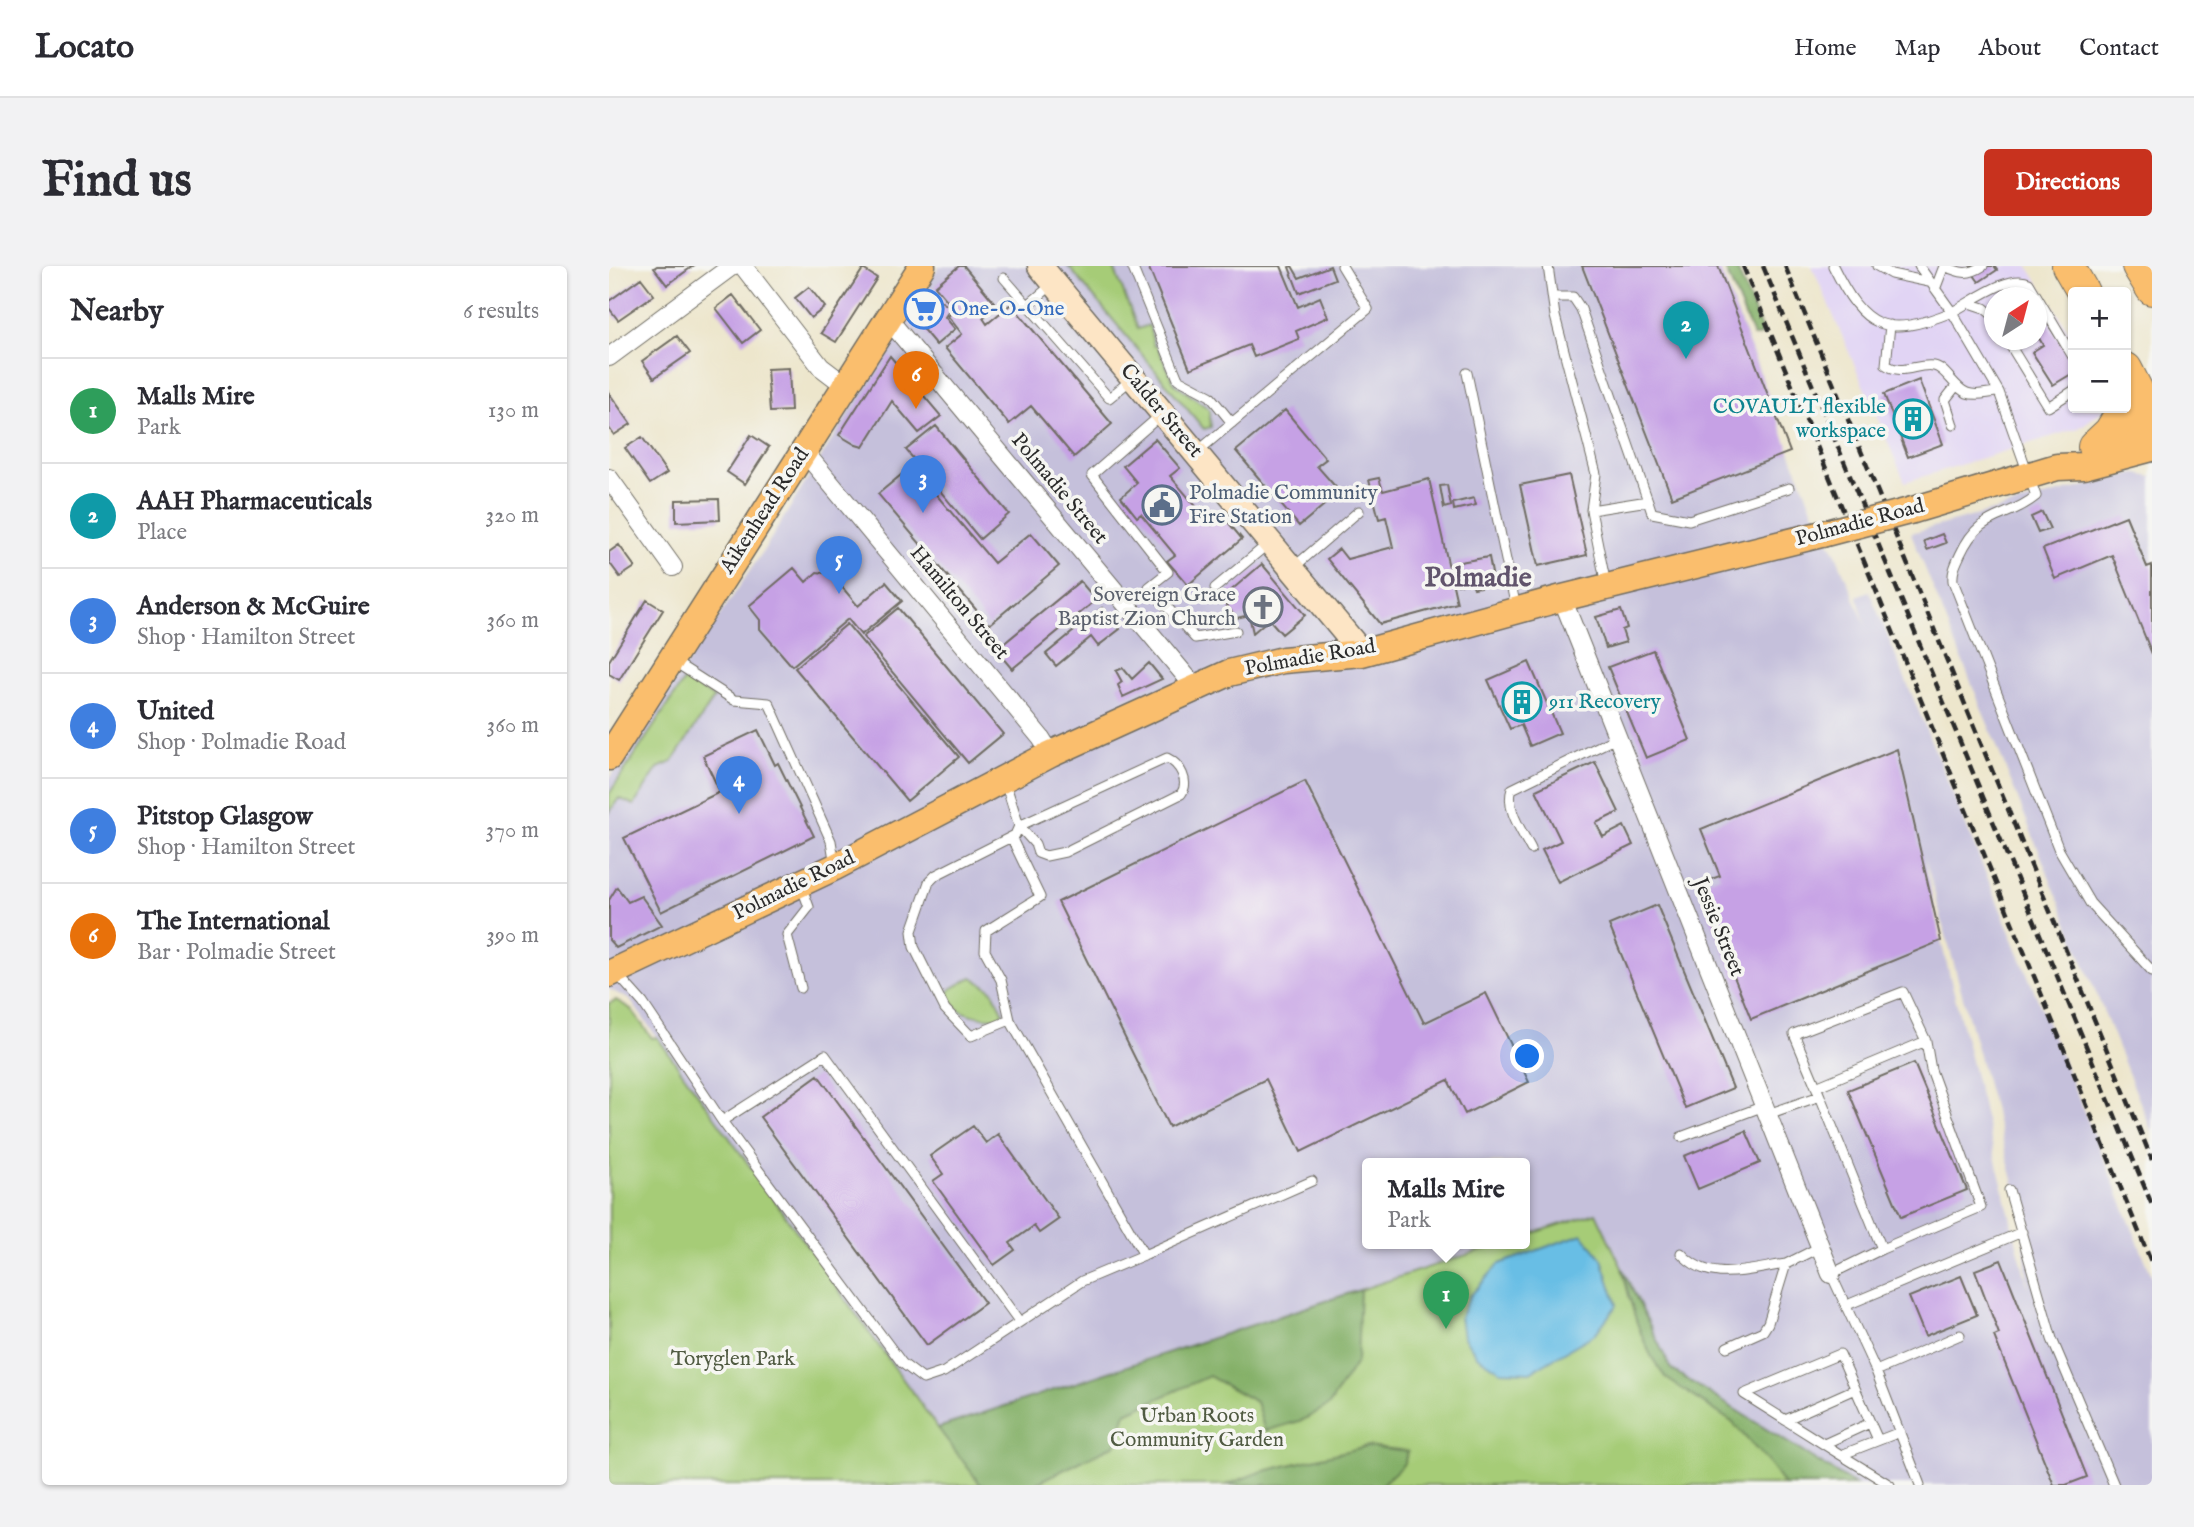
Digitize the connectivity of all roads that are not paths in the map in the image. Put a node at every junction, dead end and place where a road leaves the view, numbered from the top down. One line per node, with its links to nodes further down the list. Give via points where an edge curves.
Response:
1 (733, 266): 28 (street)
2 (743, 266): 31 (street, via 821,367)
3 (922, 266): 24 (main road, Aikenhead Road)
4 (1132, 266): 39 (lane, via 1178,379 1210,396)
5 (1342, 266): 39 (lane, via 1368,309)
6 (1548, 266): 19 (lane)
7 (1833, 266): 25 (lane, via 1861,313)
8 (1877, 266): 16 (lane)
9 (1919, 266): 16 (lane)
10 (1944, 266): 11 (lane, via 1961,274); 16 (lane)
11 (1983, 266)
12 (2068, 266): 17 (highway)
13 (2138, 266): 18 (highway)
14 (1047, 274): 21 (lane); 30 (main road, Calder Street)
15 (1004, 278): 21 (lane)
16 (1933, 284): 23 (lane)
17 (2080, 287)
18 (2152, 289)
19 (1553, 297): 50 (lane, via 1573,297 1581,309); 51 (lane, via 1596,474)
20 (1969, 303): 22 (lane); 23 (lane); 27 (lane, via 2008,281 2029,283)
21 (1028, 306): 30 (lane, via 1109,398)
22 (1984, 308)
23 (1952, 312): 25 (lane, via 1924,323); 33 (lane)
24 (889, 320): 31 (main road, Aikenhead Road); 63 (street, Polmadie Street)
25 (1890, 325): 32 (lane, via 1886,365 1901,371 1938,367)
26 (2013, 350): 34 (lane, via 2048,408)
27 (2069, 350)
28 (609, 357)
29 (1467, 373): 59 (lane)
30 (1133, 378): 36 (main road, Calder Street)
31 (846, 386): 44 (main road, Aikenhead Road)
32 (1956, 386): 33 (lane, via 1977,396); 40 (lane, via 1945,400)
33 (1999, 392): 47 (lane)
34 (2068, 394)
35 (2131, 395): 38 (highway)
36 (1163, 413): 45 (main road, Calder Street); 60 (lane, via 1092,475 1168,572 1149,587 1195,638)
37 (2117, 413): 42 (highway, via 2110,432)
38 (2152, 420)
39 (1232, 423): 45 (lane)
40 (1953, 425)
41 (2152, 425): 42 (main road, Polmadie Road)
42 (2094, 447): 46 (main road, Polmadie Road)
43 (2152, 448): 46 (main road, Polmadie Road, via 2111,460)
44 (803, 450): 62 (main road, Aikenhead Road); 65 (street, Hamilton Street)
45 (1196, 453): 53 (main road, Calder Street)
46 (2057, 467): 47 (main road, Polmadie Road)
47 (2031, 475): 56 (main road, Polmadie Road, bridge, via 1822,534); 73 (lane, via 2036,496 1978,528 1966,542 1953,581 2059,850 2090,903)
48 (609, 478): 54 (street)
49 (1789, 488): 50 (lane, via 1689,520 1652,513)
50 (1648, 501): 51 (lane)
51 (1591, 510): 56 (lane)
52 (1359, 511): 55 (lane)
53 (1270, 541): 55 (main road, Calder Street); 57 (lane)
54 (673, 567)
55 (1292, 569): 61 (main road, Calder Street)
56 (1606, 587): 58 (main road, Polmadie Road)
57 (1215, 588)
58 (1562, 598): 59 (main road, Polmadie Road); 64 (street, Jessie Street)
59 (1516, 610): 61 (main road, Polmadie Road)
60 (1236, 631)
61 (1362, 653): 63 (main road, Polmadie Road, via 1255,664)
62 (670, 659): 66 (main road, Aikenhead Road); 71 (lane, via 734,700 769,703 831,841)
63 (1195, 687): 65 (main road, Polmadie Road)
64 (1618, 737): 70 (lane, via 1512,789 1511,809); 79 (street, Jessie Street)
65 (1051, 754): 67 (main road, Polmadie Road)
66 (609, 757)
67 (1004, 779): 68 (lane); 71 (main road, Polmadie Road)
68 (1019, 826): 68 (lane, via 1161,759 1172,760 1185,779 1181,794 1055,855 1038,853); 69 (lane)
69 (1011, 837): 76 (lane, via 1040,897 986,931 985,951 1001,980); 76 (lane, via 936,875 929,882 912,931 914,947 945,1009 971,1036)
70 (1531, 849)
71 (835, 867): 72 (main road, Polmadie Road)
72 (800, 883): 74 (main road, Polmadie Road); 75 (lane, via 809,907 787,935)
73 (2152, 971)
74 (612, 972): 80 (lane, via 658,1024)
75 (801, 988)
76 (1010, 1020): 88 (lane)
77 (1926, 1041): 78 (lane); 78 (lane, via 1903,992 1794,1034); 86 (lane, via 1931,1070 1981,1207)
78 (1818, 1092): 79 (lane); 86 (lane)
79 (1767, 1110): 81 (lane); 85 (street, Jessie Street)
80 (722, 1121): 92 (lane, via 902,1363 923,1379 944,1372); 92 (lane, via 825,1055)
81 (1681, 1137)
82 (1312, 1181): 88 (lane)
83 (2009, 1190): 84 (lane)
84 (2022, 1231): 91 (lane); 105 (lane, via 2052,1339)
85 (1820, 1247): 89 (lane); 90 (street, Jessie Street)
86 (1882, 1249): 90 (lane)
87 (1681, 1253): 89 (lane, via 1693,1267 1728,1273)
88 (1144, 1255): 92 (lane, via 1082,1281)
89 (1786, 1264): 94 (lane, via 1763,1331)
90 (1831, 1274): 91 (lane)
91 (1847, 1305): 95 (lane)
92 (1019, 1321)
93 (1959, 1335): 95 (lane)
94 (1727, 1348)
95 (1876, 1371): 99 (lane)
96 (1855, 1389): 97 (lane); 97 (lane, via 1840,1354 1745,1394); 98 (lane)
97 (1785, 1420): 101 (lane)
98 (1870, 1423): 100 (lane); 101 (lane)
99 (1900, 1432): 100 (lane); 104 (lane)
100 (1878, 1440): 102 (lane)
101 (1823, 1444): 102 (lane)
102 (1841, 1455): 103 (lane)
103 (1890, 1485)
104 (1920, 1485)
105 (2114, 1485)

